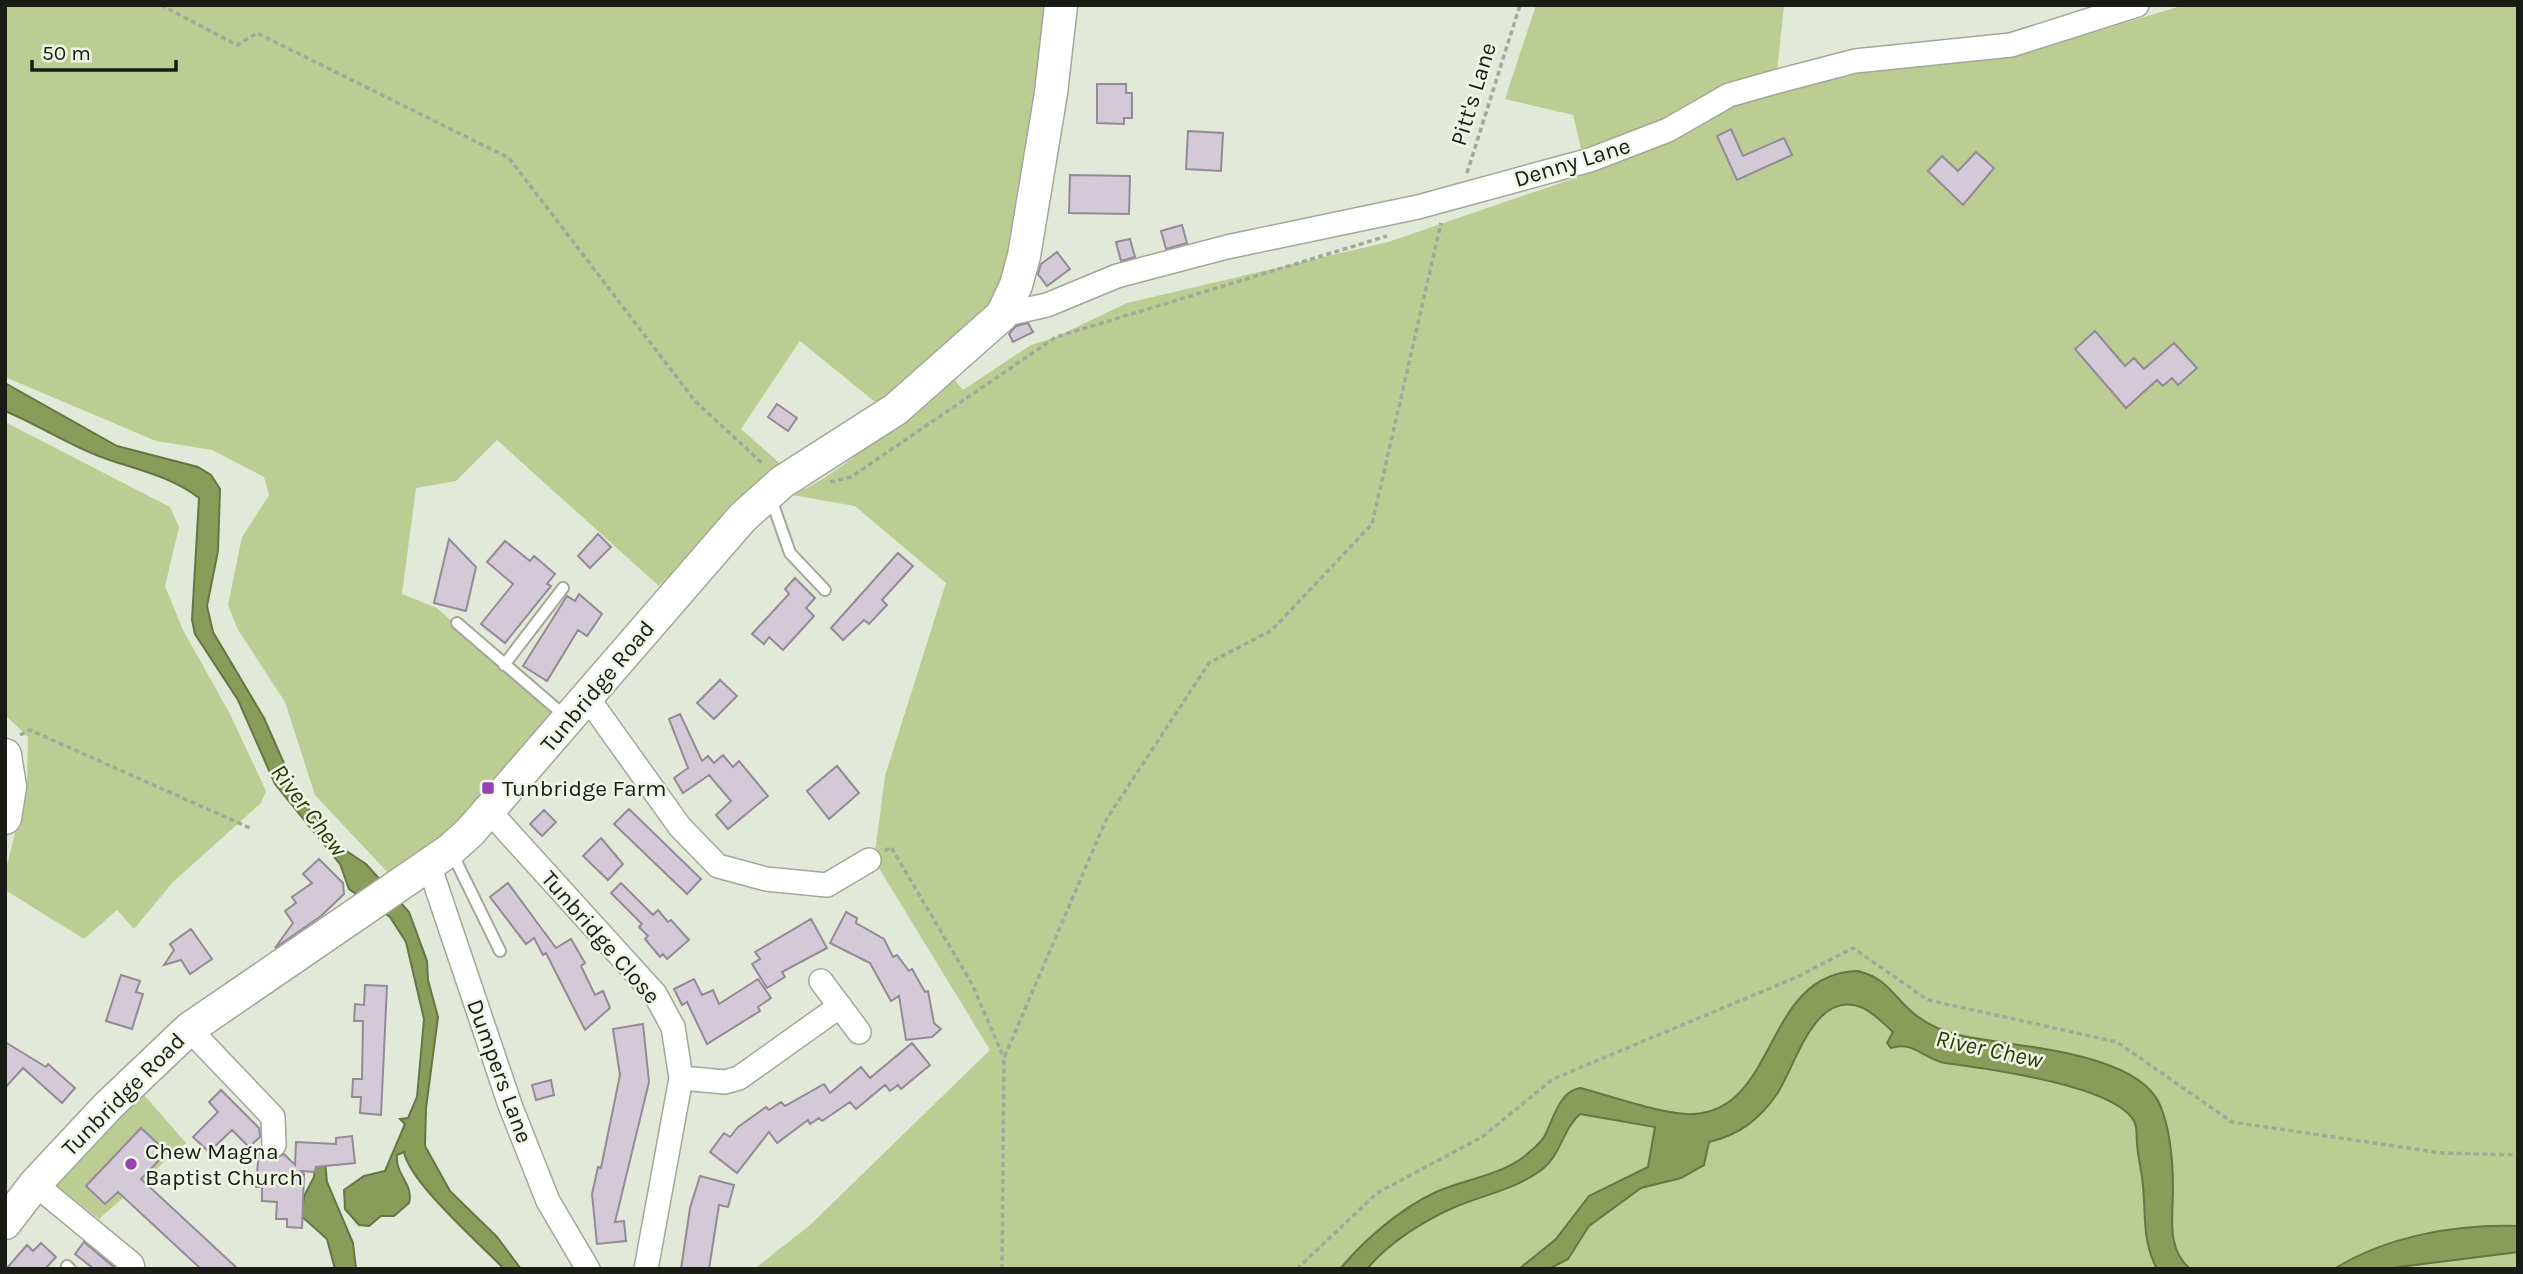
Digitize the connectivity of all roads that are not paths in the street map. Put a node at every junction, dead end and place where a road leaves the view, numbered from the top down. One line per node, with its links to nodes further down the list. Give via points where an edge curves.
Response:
1 (1061, 5): 3 (street, via 1024,256)
2 (2137, 5): 3 (street, Denny Lane, via 2011,45 1855,61 1741,91 1668,130 1602,155 1418,207 1117,275 1047,305)
3 (1002, 314): 4 (street, Tunbridge Road, via 896,409)
4 (775, 488): 6 (lane, via 790,553); 9 (street, Tunbridge Road, via 697,567)
5 (563, 588): 8 (lane)
6 (825, 590)
7 (457, 623): 8 (lane)
8 (503, 665): 9 (lane)
9 (578, 708): 11 (street, Tunbridge Road); 14 (street, via 718,866 766,879 827,885)
10 (11, 746): 12 (street)
11 (490, 812): 13 (street, Tunbridge Road); 20 (street, Tunbridge Close, via 655,994 673,1027)
12 (5, 818)
13 (440, 858): 15 (lane); 18 (street, Tunbridge Road); 25 (street, Dumpers Lane, via 525,1141 548,1201)
14 (869, 860)
15 (500, 951)
16 (821, 981): 17 (street)
17 (840, 1006): 19 (street); 20 (street, via 739,1078 725,1082)
18 (189, 1029): 21 (street, via 274,1117); 22 (street, Tunbridge Road, via 127,1086)
19 (859, 1032)
20 (681, 1078): 26 (street, Tunbridge Close)
21 (274, 1145)
22 (35, 1184): 23 (street, Tunbridge Road); 24 (street)
23 (5, 1223)
24 (133, 1269)
25 (588, 1269)
26 (646, 1269)

